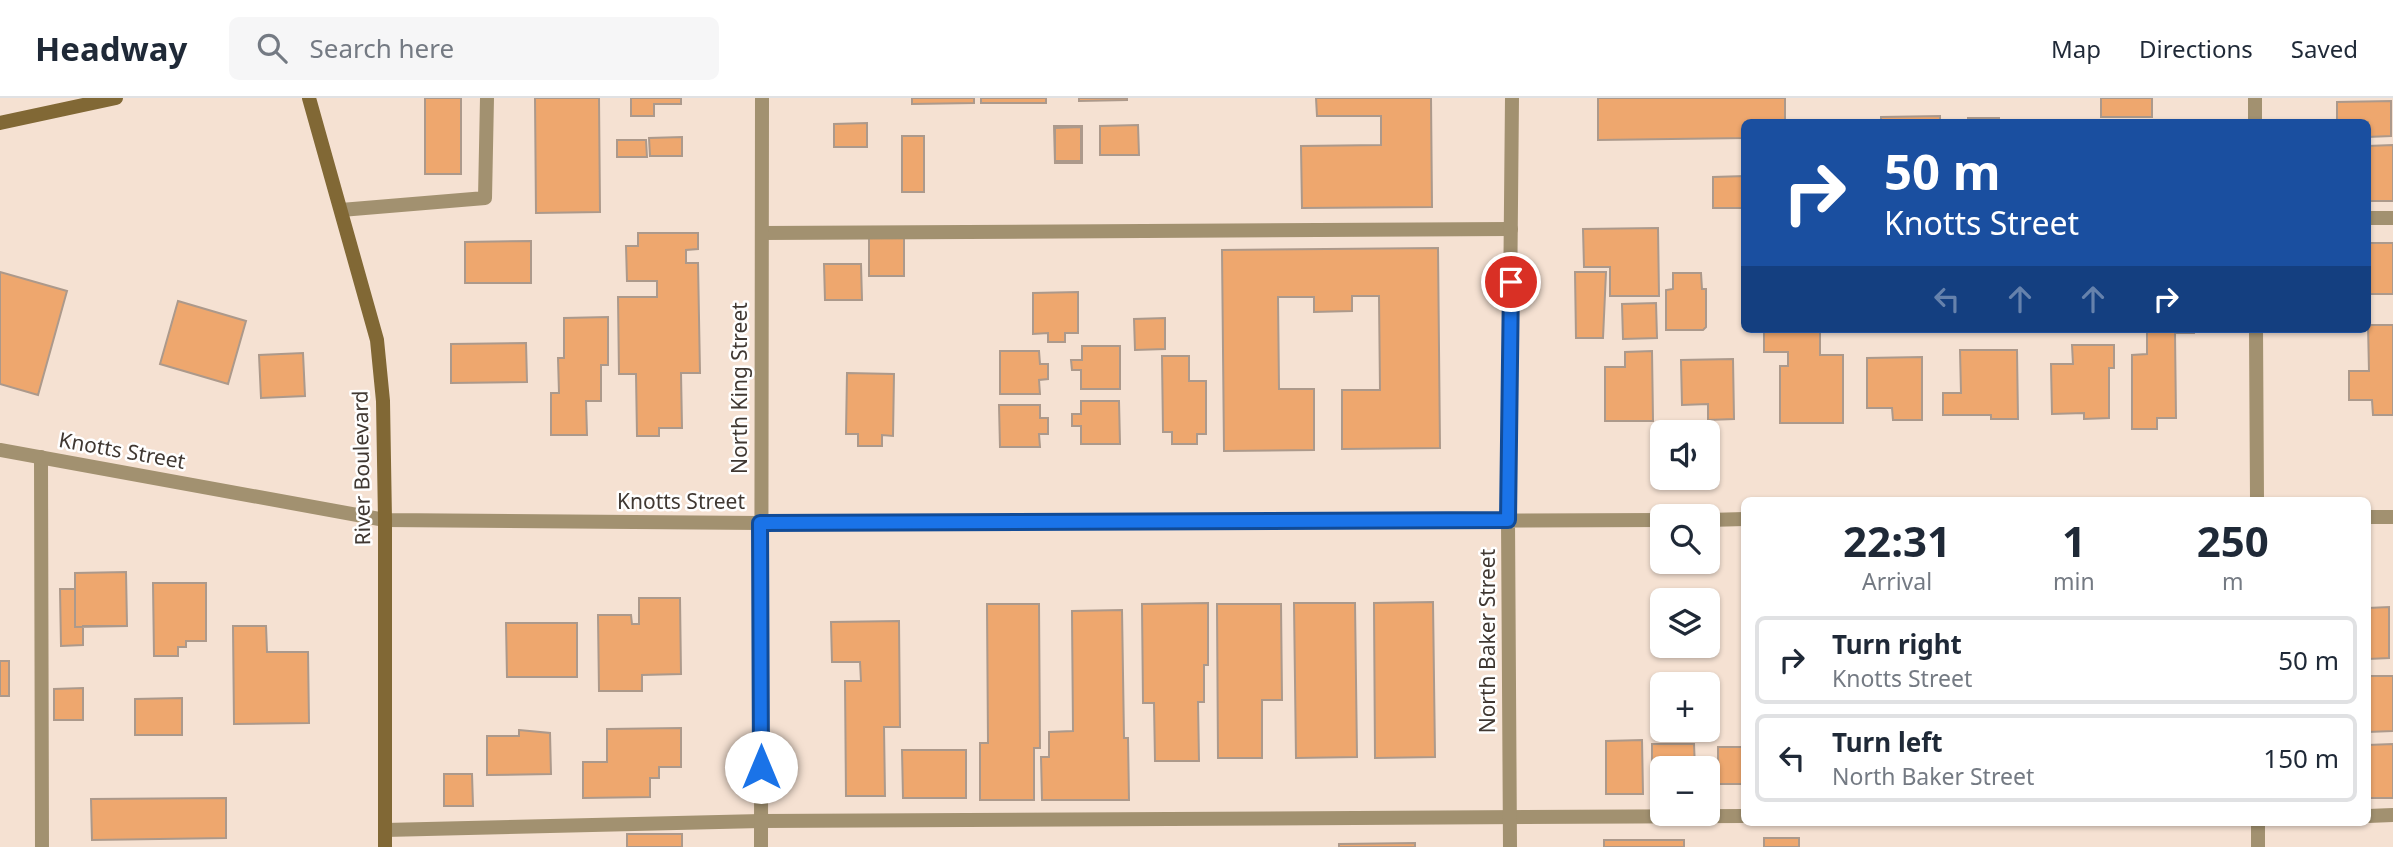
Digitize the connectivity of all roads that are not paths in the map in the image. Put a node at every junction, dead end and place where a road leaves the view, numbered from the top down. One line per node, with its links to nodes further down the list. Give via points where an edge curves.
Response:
1 (116, 98): 8 (main road)
2 (309, 98): 9 (main road, River Boulevard)
3 (486, 98): 9 (street, via 485,198)
4 (762, 98): 13 (street, North King Street)
5 (1512, 98): 12 (street, North Baker Street)
6 (2255, 98): 7 (street)
7 (2255, 119)
8 (0, 123)
9 (341, 211): 21 (main road, River Boulevard, via 377,340)
10 (2371, 218): 11 (street)
11 (2393, 218)
12 (1511, 229): 13 (street); 22 (street, North Baker Street)
13 (762, 233): 25 (street, North King Street)
14 (2256, 333): 17 (street)
15 (0, 450): 16 (street, Knotts Street)
16 (40, 457): 21 (street, Knotts Street); 33 (street)
17 (2257, 497)
18 (2371, 517): 19 (street)
19 (2393, 517)
20 (1741, 519): 24 (street)
21 (385, 520): 25 (street, Knotts Street); 32 (main road, River Boulevard)
22 (1508, 520): 23 (street, Knotts Street); 25 (street, Knotts Street); 27 (street, North Baker Street)
23 (1650, 520)
24 (1720, 520)
25 (760, 523): 30 (street, North King Street)
26 (2393, 815): 29 (street)
27 (1510, 816): 28 (street); 30 (street); 36 (street, North Baker Street)
28 (1741, 816)
29 (2371, 816)
30 (761, 821): 32 (street); 35 (street, North King Street)
31 (2258, 826): 37 (street)
32 (386, 830): 34 (main road, River Boulevard)
33 (42, 847)
34 (386, 847)
35 (761, 847)
36 (1510, 847)
37 (2258, 847)

